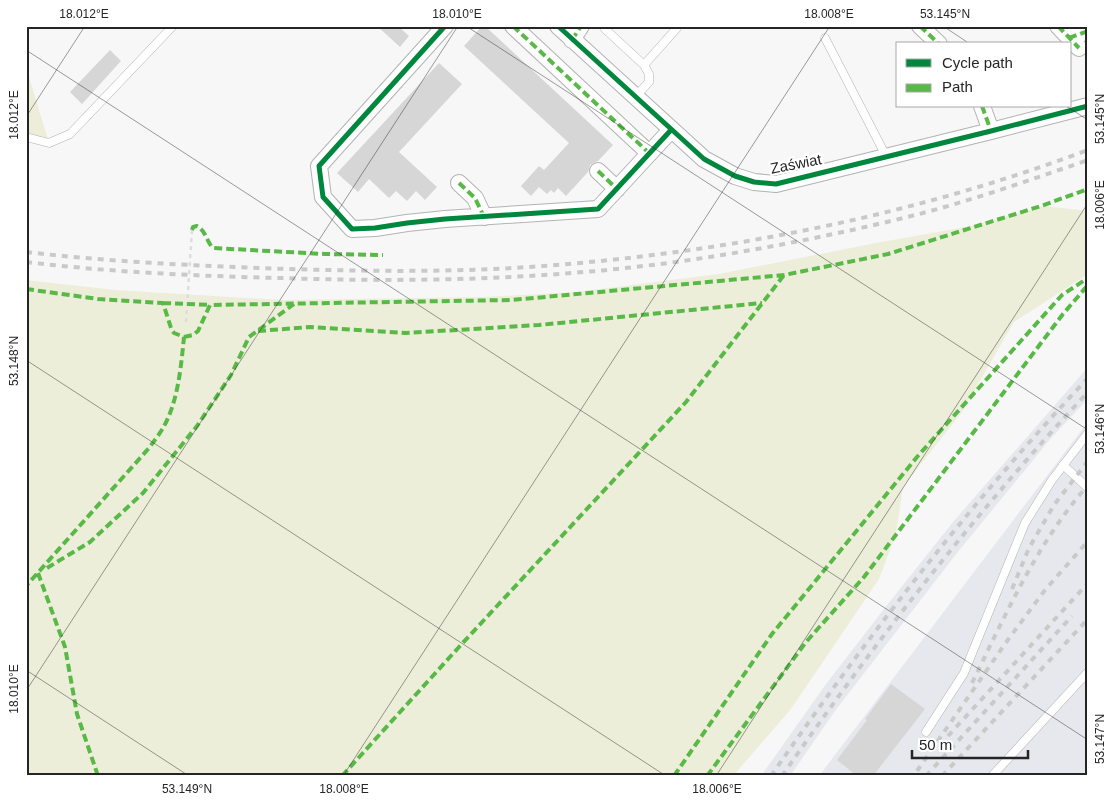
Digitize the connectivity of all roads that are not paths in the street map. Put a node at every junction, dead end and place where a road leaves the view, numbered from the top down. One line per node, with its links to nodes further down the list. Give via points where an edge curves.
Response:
1 (173, 26): 19 (lane, via 70,134 49,143)
2 (445, 26): 25 (street, via 319,166 323,197 352,229 445,218)
3 (513, 26): 20 (street)
4 (558, 26): 9 (street, Zaświat)
5 (920, 26): 12 (street)
6 (677, 28): 13 (lane)
7 (605, 29): 13 (lane)
8 (1088, 31): 11 (street)
9 (577, 33): 14 (street, Zaświat)
10 (825, 38): 21 (lane)
11 (1072, 41)
12 (937, 42)
13 (644, 65): 14 (lane, via 649,82)
14 (636, 97): 17 (street, Zaświat)
15 (1088, 106): 18 (street, Zaświat)
16 (983, 108): 18 (street)
17 (671, 130): 20 (street); 21 (street, Zaświat, via 704,159 754,182 776,184)
18 (991, 131): 21 (street, Zaświat)
19 (26, 137)
20 (649, 153): 24 (street)
21 (886, 156)
22 (598, 171): 24 (street)
23 (459, 183): 25 (street, via 475,198)
24 (617, 188): 25 (street, via 598,209)
25 (484, 217)
26 (1088, 433): 27 (lane)
27 (1063, 465): 28 (lane); 30 (lane, via 1025,523 964,674)
28 (1088, 488)
29 (1088, 672): 31 (lane)
30 (926, 732)
31 (992, 776)

